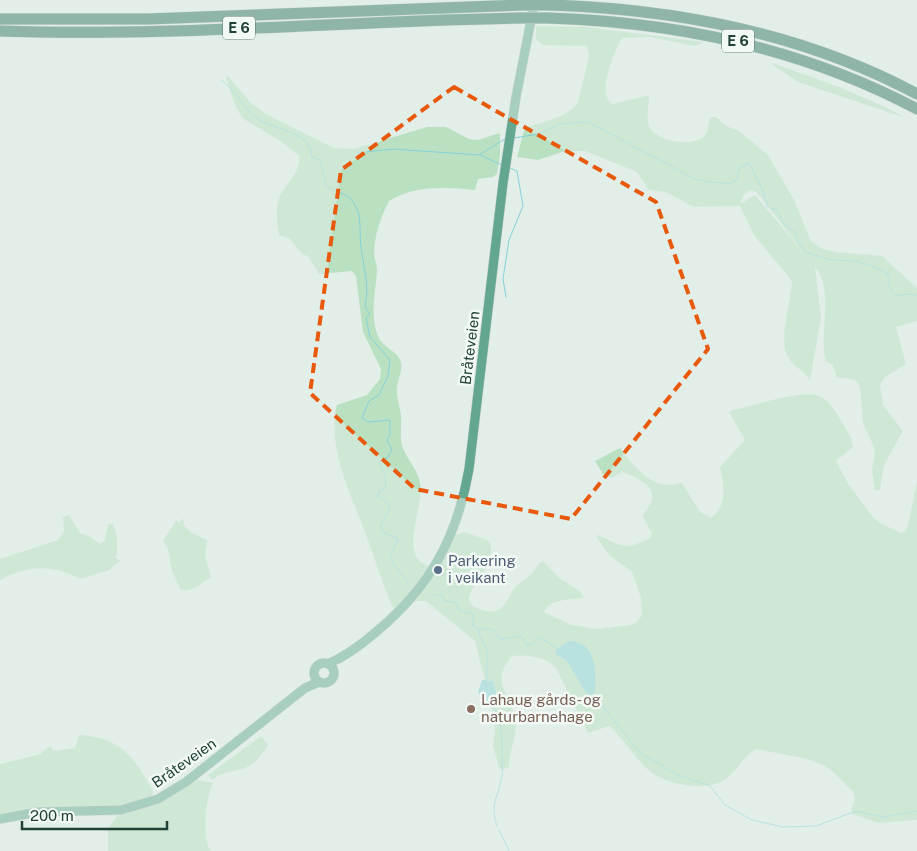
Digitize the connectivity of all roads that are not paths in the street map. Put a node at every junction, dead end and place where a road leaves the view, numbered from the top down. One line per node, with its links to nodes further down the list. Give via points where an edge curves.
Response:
1 (535, 0): 6 (main road, Bråteveien, via 509,139 469,469 458,518 444,551 414,596)
2 (0, 20): 4 (highway, E 6, bridge, via 148,19 522,5 636,10 736,26 787,40 838,58)
3 (0, 31): 5 (highway, E 6, bridge, via 148,31 519,18 658,26 783,52 833,70)
4 (917, 94)
5 (917, 109)
6 (331, 668): 7 (main road, via 317,666); 7 (main road, via 330,681)
7 (317, 678): 8 (main road, Bråteveien, via 186,782 158,799 121,810 38,812)
8 (0, 819)

